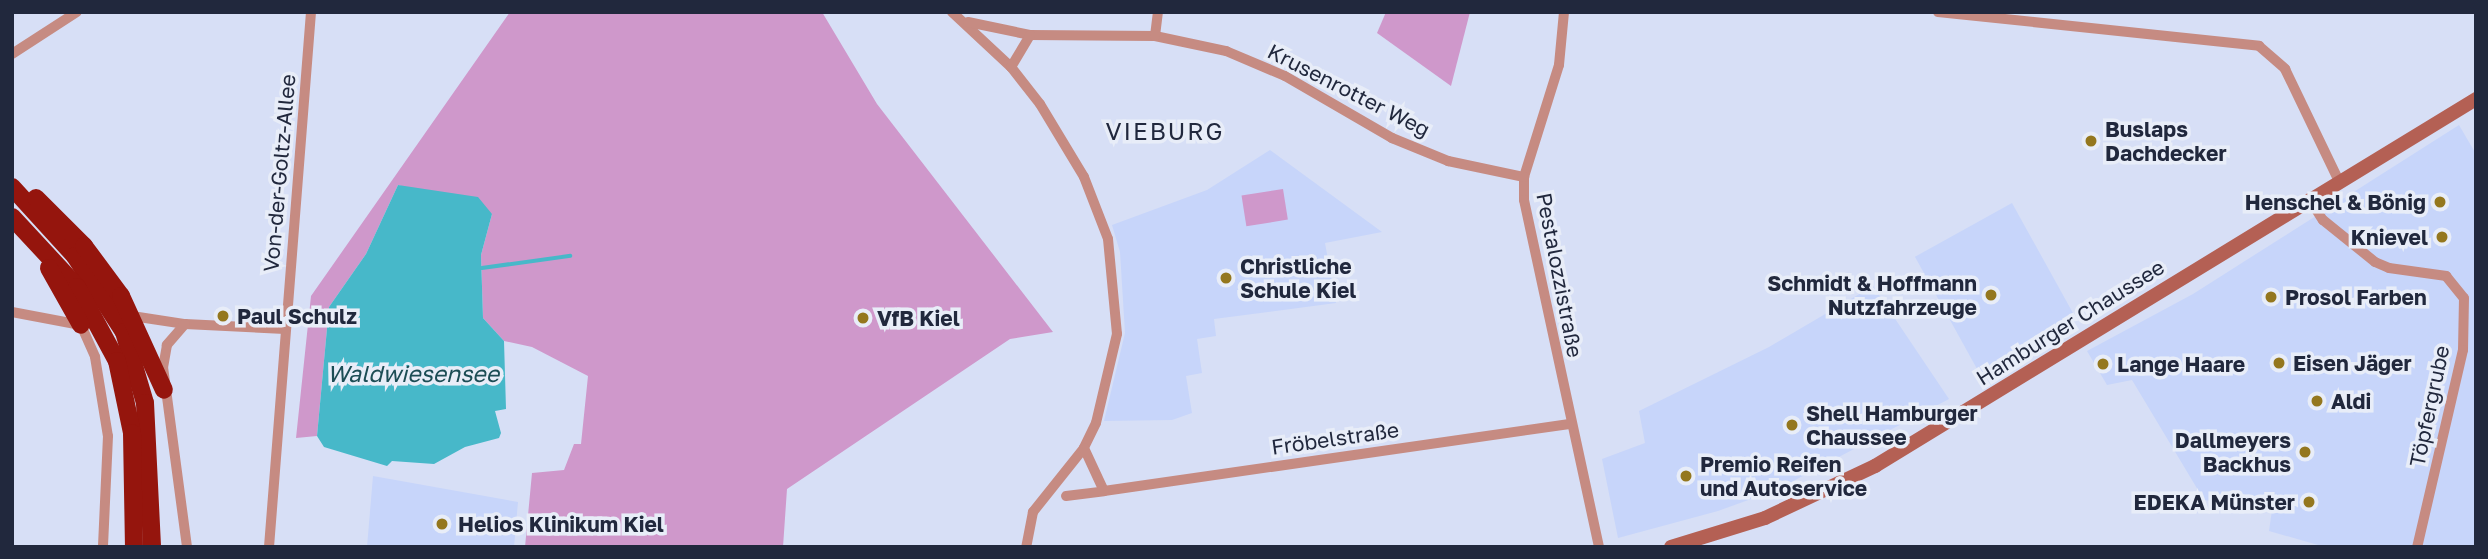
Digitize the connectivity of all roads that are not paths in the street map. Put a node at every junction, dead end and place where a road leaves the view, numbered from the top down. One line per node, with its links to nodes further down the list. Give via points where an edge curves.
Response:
1 (77, 12): 10 (street)
2 (311, 12): 23 (street, Von-der-Goltz-Allee)
3 (953, 12): 7 (street, Krusenrotter Weg)
4 (1158, 12): 9 (street)
5 (1564, 12): 13 (street, Pestalozzistraße, via 1559,65)
6 (1938, 12): 15 (street, via 2259,46 2285,69)
7 (964, 21): 8 (street, Krusenrotter Weg); 11 (street, Krusenrotter Weg)
8 (1030, 35): 9 (street, Krusenrotter Weg); 11 (street)
9 (1155, 36): 13 (street, Krusenrotter Weg, via 1226,51 1285,76 1392,138 1448,161)
10 (12, 54)
11 (1012, 67): 26 (street, Krusenrotter Weg, via 1084,177 1108,239 1117,334 1096,423)
12 (2476, 99): 15 (main road, Hamburger Chaussee)
13 (1524, 177): 25 (street, Pestalozzistraße, via 1537,269)
14 (12, 178): 20 (highway, via 84,246)
15 (2339, 181): 17 (main road, Hamburger Chaussee)
16 (12, 187): 31 (highway, via 75,256 124,332 145,403)
17 (2309, 198): 36 (main road, Hamburger Chaussee, via 1875,466 1765,518); 37 (street, Töpfergrube, via 2323,220 2375,262 2446,276 2464,298 2463,350)
18 (15, 219): 22 (highway); 30 (highway, via 77,287 117,361 132,433)
19 (12, 312): 22 (street)
20 (132, 316): 21 (street); 24 (highway)
21 (185, 324): 23 (street); 24 (street, via 164,350)
22 (81, 325): 29 (street, via 105,398 108,436)
23 (285, 329): 33 (street, Von-der-Goltz-Allee)
24 (164, 390): 32 (street)
25 (1571, 424): 27 (street, Fröbelstraße); 35 (street, Pestalozzistraße)
26 (1084, 448): 27 (street); 34 (street, Krusenrotter Weg, via 1032,512)
27 (1104, 491): 28 (street, Fröbelstraße)
28 (1066, 496)
29 (103, 547)
30 (134, 547)
31 (152, 547)
32 (187, 547)
33 (269, 547)
34 (1026, 547)
35 (1599, 547)
36 (1671, 547)
37 (2417, 547)

